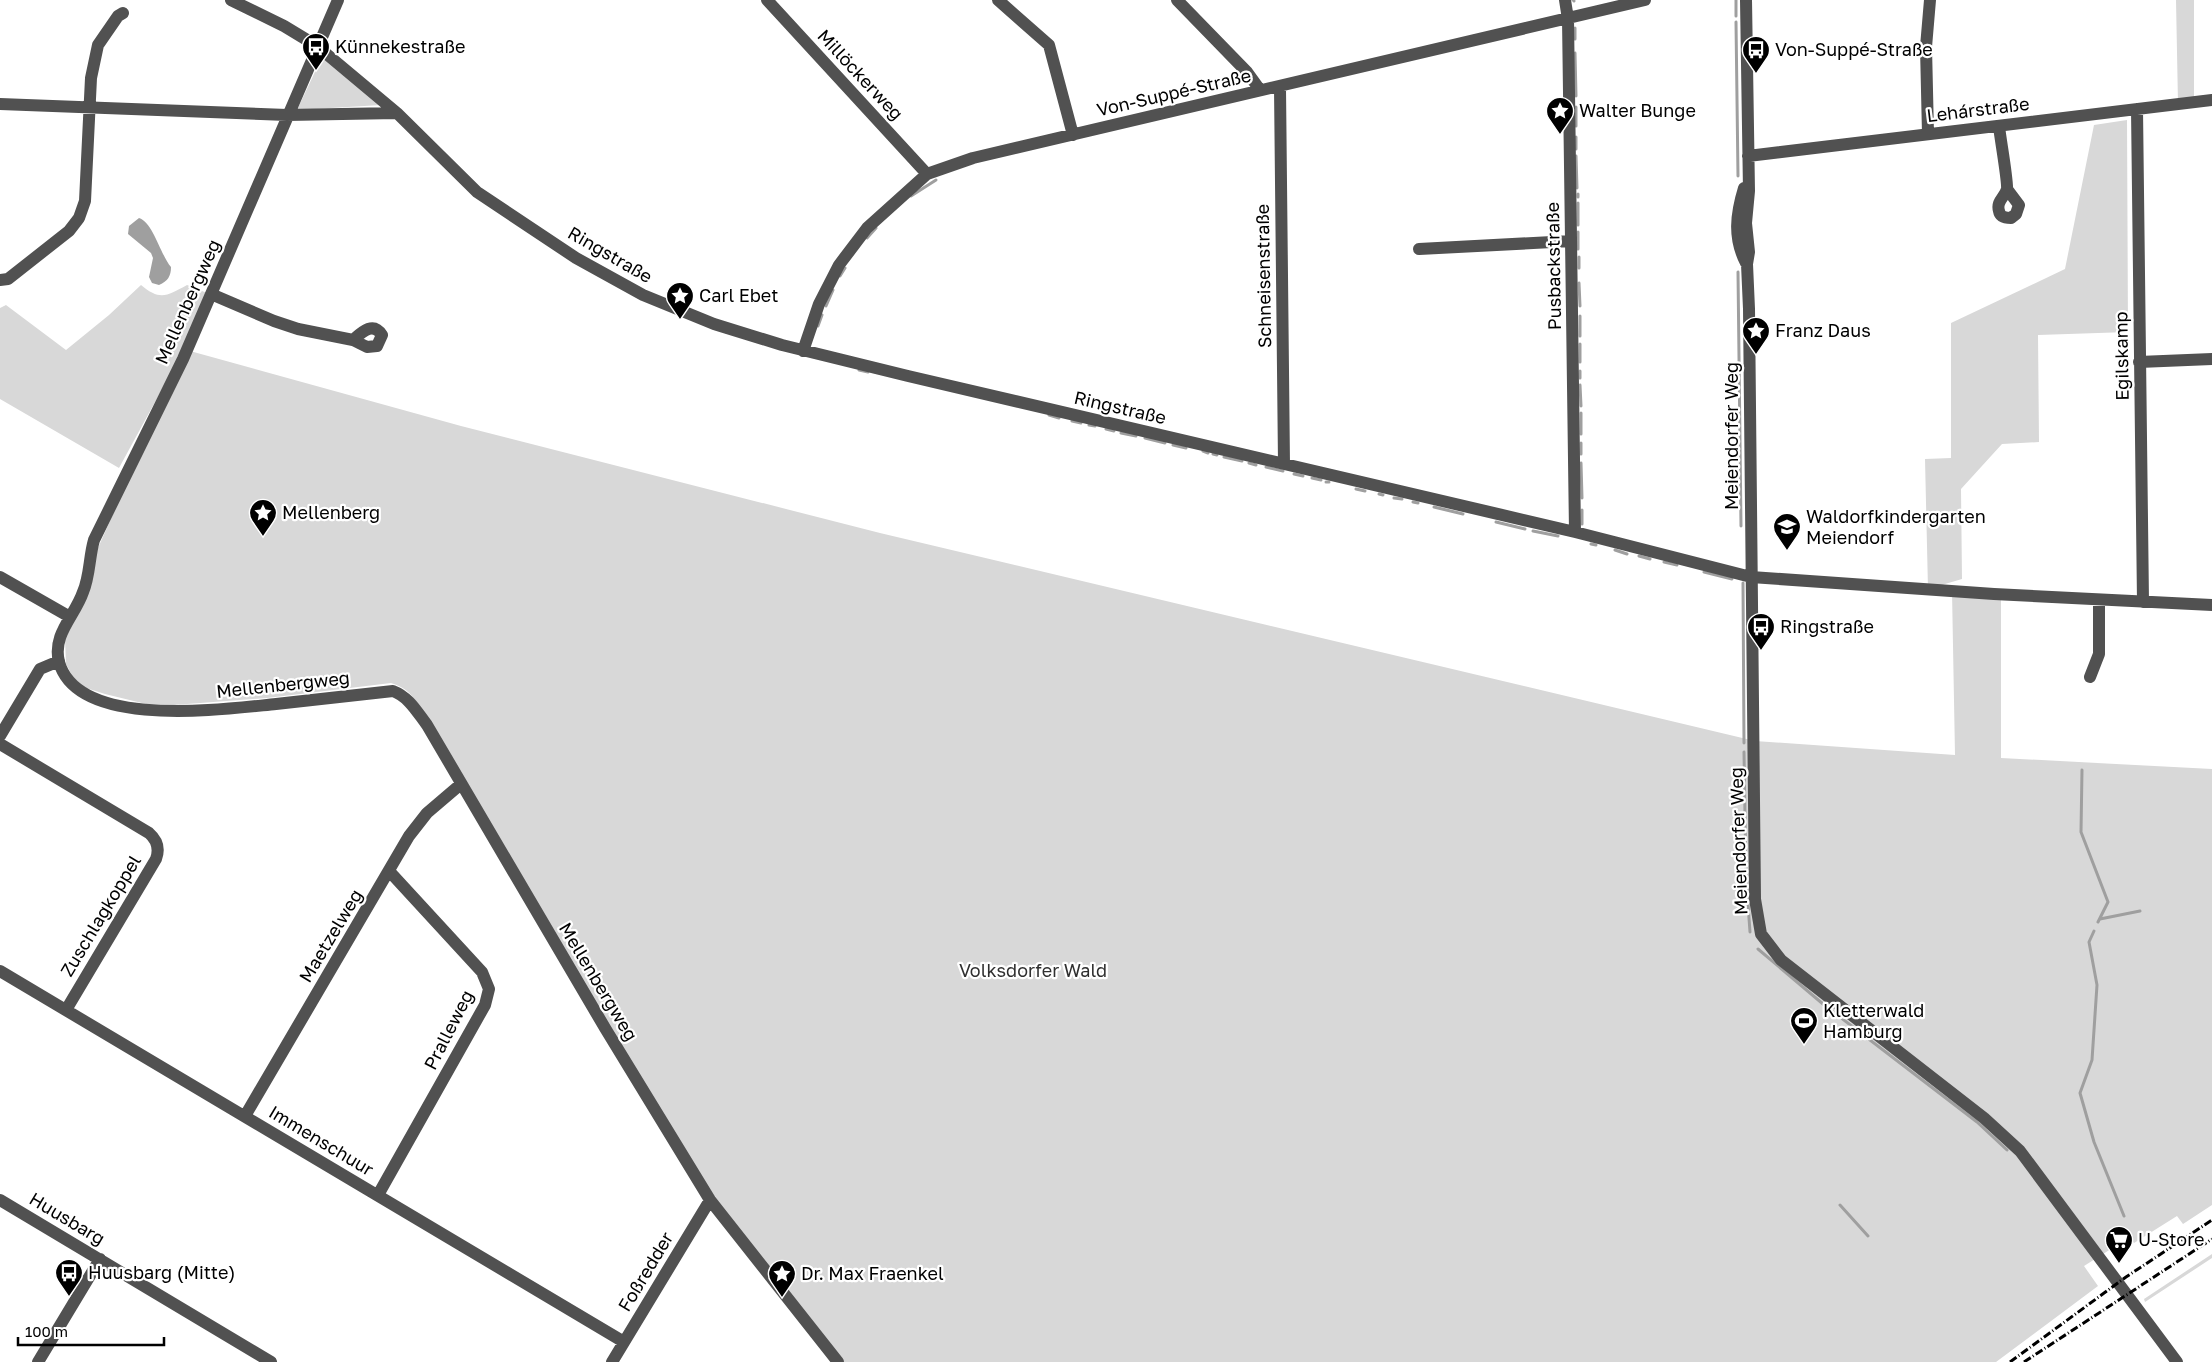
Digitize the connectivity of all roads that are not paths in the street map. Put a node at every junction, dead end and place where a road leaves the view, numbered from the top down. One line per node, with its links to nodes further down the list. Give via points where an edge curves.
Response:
1 (231, 0): 12 (street, Ringstraße)
2 (338, 0): 12 (street, Mellenbergweg)
3 (767, 0): 25 (street, Millöckerweg)
4 (998, 0): 23 (street, via 1049,45)
5 (1177, 0): 14 (street, via 1247,72)
6 (1565, 0): 11 (street, Pusbackstraße)
7 (1646, 0): 11 (street, Von-Suppé-Straße)
8 (1746, 0): 24 (street, Meiendorfer Weg)
9 (1930, 0): 22 (street, via 1926,47)
10 (122, 13): 17 (street, via 98,45 91,78)
11 (1568, 19): 13 (street, Von-Suppé-Straße); 27 (street, Pusbackstraße)
12 (316, 46): 19 (street, Ringstraße); 20 (street, Mellenbergweg)
13 (1280, 88): 14 (street, Von-Suppé-Straße); 35 (street, Schneisenstraße)
14 (1260, 90): 23 (street, Von-Suppé-Straße)
15 (2212, 100): 18 (street, Lehárstraße)
16 (0, 104): 17 (street)
17 (90, 107): 20 (street); 29 (street, via 86,201 79,218 69,231 8,278)
18 (2137, 109): 21 (street, Lehárstraße); 34 (street, Egilskamp)
19 (397, 113): 20 (street); 32 (street, Ringstraße, via 477,192 576,258 643,295 714,324)
20 (287, 115): 30 (street, Mellenbergweg)
21 (1999, 126): 22 (street, Lehárstraße); 26 (street)
22 (1928, 134): 24 (street, Lehárstraße)
23 (1073, 135): 25 (street, Von-Suppé-Straße, via 973,158)
24 (1748, 156): 38 (street, Meiendorfer Weg, via 1748,173 1736,224 1741,252 1747,264)
25 (927, 174): 32 (street, Von-Suppé-Straße, via 867,228 839,265 819,304)
26 (2007, 189)
27 (1571, 241): 28 (street); 36 (street, Pusbackstraße)
28 (1419, 249)
29 (0, 280)
30 (211, 294): 31 (street, via 298,329); 42 (street, Mellenbergweg, via 183,359 94,540 83,594)
31 (354, 340)
32 (803, 351): 35 (street, Ringstraße)
33 (2212, 359): 34 (street)
34 (2139, 362): 40 (street, Egilskamp)
35 (1284, 464): 36 (street, Ringstraße)
36 (1574, 532): 38 (street, Ringstraße)
37 (0, 577): 42 (street)
38 (1751, 577): 39 (street, Ringstraße); 61 (street, Meiendorfer Weg, via 1755,899 1761,934 1781,960 1984,1118 2020,1151)
39 (2099, 600): 40 (street, Ringstraße); 44 (street, via 2098,654)
40 (2143, 602): 41 (street, Ringstraße)
41 (2212, 605)
42 (70, 617): 43 (street, Mellenbergweg, via 58,643)
43 (59, 661): 45 (street, via 40,670); 47 (street, Mellenbergweg, via 74,687 82,693 112,703 156,711 200,711 393,691 409,701 427,725)
44 (2090, 677)
45 (0, 736)
46 (0, 744): 50 (street, Zuschlagkoppel, via 148,833 154,837 158,848 156,859)
47 (461, 784): 48 (street, Maetzelweg, via 427,813 409,836); 54 (street, Mellenbergweg)
48 (390, 872): 51 (street, Maetzelweg); 52 (street, Pralleweg, via 482,972 489,989 485,1005)
49 (0, 971): 50 (street, Immenschuur)
50 (66, 1010): 51 (street, Immenschuur)
51 (245, 1116): 52 (street, Immenschuur)
52 (378, 1195): 56 (street, Immenschuur)
53 (0, 1200): 55 (street, Huusbarg)
54 (710, 1200): 56 (street, Foßredder); 60 (street, Mellenbergweg)
55 (100, 1259): 57 (street); 58 (street, Huusbarg)
56 (624, 1342): 59 (street, Foßredder)
57 (38, 1362)
58 (270, 1362)
59 (612, 1362)
60 (838, 1362)
61 (2177, 1362)

